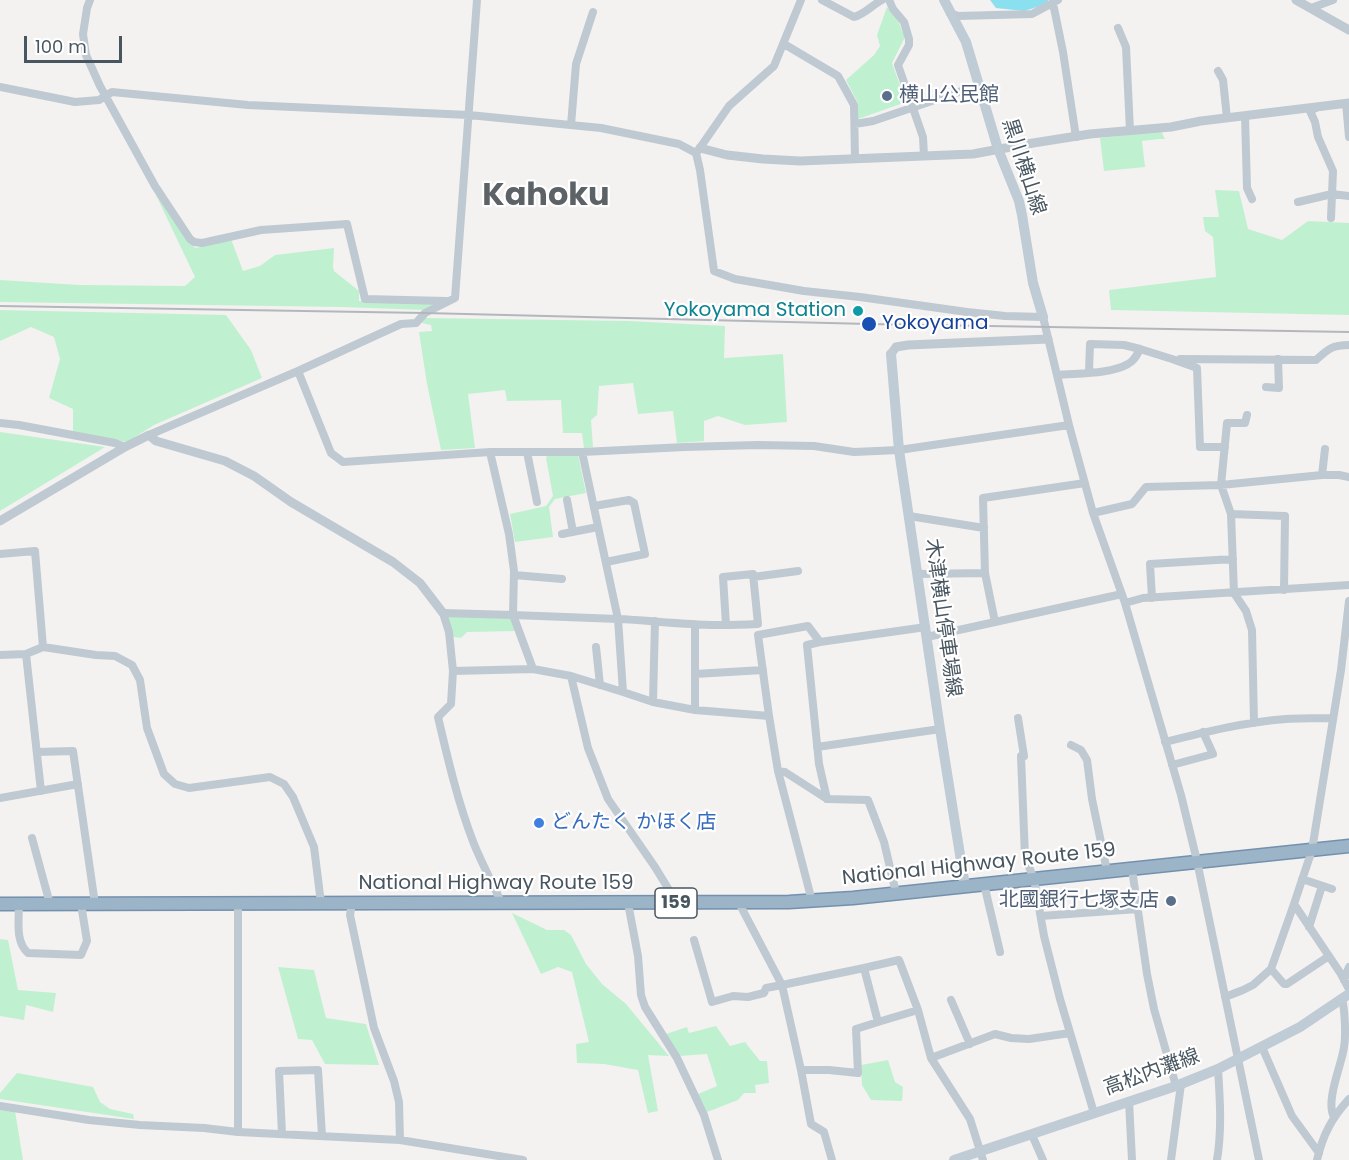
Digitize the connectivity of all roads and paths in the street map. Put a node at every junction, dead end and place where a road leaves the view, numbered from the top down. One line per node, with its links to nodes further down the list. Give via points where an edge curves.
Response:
1 (90, 0): 20 (street, via 83,34 86,56)
2 (477, 0): 24 (street)
3 (801, 0): 16 (street)
4 (822, 0): 5 (street, via 854,17)
5 (882, 0)
6 (889, 0): 22 (street, via 904,22 909,39 898,65)
7 (944, 0): 13 (main road, 黒川横山線)
8 (1296, 0): 11 (street)
9 (1333, 0): 11 (street)
10 (1055, 2): 13 (street, via 1032,14); 30 (street)
11 (1311, 9): 15 (street)
12 (593, 12): 28 (street, via 576,63)
13 (950, 13): 18 (main road, 黒川横山線, via 966,42)
14 (1118, 28): 29 (street, via 1126,47)
15 (1349, 30)
16 (783, 44): 27 (street, via 838,76 854,105); 33 (street, via 774,66 729,106)
17 (1218, 70): 26 (street, via 1223,80)
18 (979, 85): 22 (street); 32 (main road, 黒川横山線)
19 (0, 87): 20 (street, via 75,102)
20 (106, 97): 24 (street, via 112,92 248,105); 41 (street, via 155,186 194,242 261,230 347,224 365,299)
21 (1348, 103): 23 (street); 31 (street)
22 (912, 107): 27 (street); 34 (street, via 923,137)
23 (1317, 107): 25 (street); 36 (street, via 1310,111 1333,171)
24 (469, 115): 28 (street); 41 (street, via 456,293)
25 (1245, 116): 26 (street); 38 (street, via 1247,189)
26 (1227, 118): 29 (street)
27 (855, 124): 35 (street)
28 (571, 125): 33 (street, via 601,128)
29 (1130, 131): 30 (street)
30 (1076, 137): 32 (street)
31 (1349, 137)
32 (998, 149): 34 (street); 42 (main road, 黒川横山線, via 1022,215)
33 (698, 151): 35 (street, via 800,161); 42 (street, via 714,271 735,279 804,291 967,312)
34 (924, 156): 35 (street)
35 (855, 158)
36 (1332, 194): 37 (street); 39 (street); 40 (street)
37 (1349, 196)
38 (1252, 199)
39 (1298, 202)
40 (1331, 218)
41 (450, 301): 49 (street, via 425,313 416,323 401,324)
42 (1043, 317): 43 (street)
43 (1048, 339): 46 (street, via 908,345 896,347); 51 (street)
44 (1349, 345): 48 (street, via 1330,348 1316,360)
45 (1140, 349): 47 (street); 50 (street, via 1127,365); 50 (street, via 1090,344)
46 (891, 354): 60 (main road, 木津横山停車場線)
47 (1172, 359): 48 (street); 58 (street, via 1197,368 1200,447)
48 (1278, 359): 52 (street, via 1279,388)
49 (298, 370): 56 (street); 61 (street, via 330,453 343,462)
50 (1089, 372): 51 (street)
51 (1057, 375): 55 (street)
52 (1266, 387)
53 (1247, 415): 58 (street, via 1245,423 1227,423)
54 (0, 423): 57 (street)
55 (1069, 425): 60 (street); 66 (street)
56 (149, 435): 57 (street); 95 (street, via 156,441 225,460 254,476 393,562 420,583)
57 (124, 447): 74 (street)
58 (1225, 447): 67 (street)
59 (1325, 449): 64 (street)
60 (899, 450): 63 (street, via 854,452 813,446 758,446); 73 (main road, 木津横山停車場線)
61 (490, 452): 62 (street); 85 (street)
62 (527, 452): 63 (street); 69 (street)
63 (582, 452): 70 (street)
64 (1326, 476): 65 (street); 67 (street)
65 (1349, 477)
66 (1085, 483): 71 (street); 76 (street, via 983,498)
67 (1221, 485): 71 (street, via 1146,487 1132,504); 72 (street)
68 (567, 500): 77 (street)
69 (537, 502)
70 (594, 506): 75 (street); 81 (street, via 629,500 634,503 645,554)
71 (1093, 513): 91 (street)
72 (1231, 514): 80 (street); 89 (street, via 1285,516)
73 (909, 516): 76 (street); 84 (main road, 木津横山停車場線)
74 (0, 521)
75 (598, 526): 77 (street); 81 (street)
76 (984, 528): 83 (street)
77 (573, 532): 78 (street)
78 (562, 534)
79 (0, 554): 106 (street, via 35,551)
80 (1233, 560): 90 (street); 92 (street, via 1150,564)
81 (606, 562): 97 (street)
82 (798, 571): 86 (street)
83 (985, 573): 84 (street); 99 (street)
84 (918, 574): 103 (main road, 木津横山停車場線)
85 (514, 575): 87 (street); 96 (street)
86 (753, 577): 100 (street); 102 (street, via 723,577)
87 (561, 579)
88 (1349, 585): 89 (street)
89 (1284, 590): 90 (street)
90 (1234, 593): 92 (street); 122 (street, via 1252,630)
91 (1122, 594): 94 (street); 99 (street)
92 (1152, 598): 94 (street)
93 (1349, 601): 121 (street)
94 (1125, 603): 125 (street)
95 (443, 613): 96 (street); 112 (street)
96 (513, 615): 97 (street); 110 (street)
97 (618, 619): 98 (street); 116 (street)
98 (655, 621): 101 (street); 117 (street)
99 (995, 622): 103 (street)
100 (758, 624): 102 (street); 104 (street)
101 (695, 625): 102 (street); 113 (street)
102 (726, 625)
103 (926, 632): 105 (street); 123 (main road, 木津横山停車場線)
104 (758, 635): 105 (street, via 808,626); 111 (street)
105 (820, 642): 127 (street, via 807,645)
106 (43, 647): 108 (street); 149 (street, via 115,656 132,665 140,680 147,728 164,774 175,784 189,788 270,777 284,784 314,847)
107 (596, 647): 115 (street)
108 (26, 654): 109 (street); 128 (street)
109 (0, 655)
110 (533, 669): 112 (street); 114 (street)
111 (763, 670): 113 (street); 119 (street)
112 (453, 671): 160 (street, via 451,704 438,717 466,822)
113 (695, 674): 118 (street)
114 (571, 676): 115 (street); 152 (street, via 588,748 608,799)
115 (600, 685): 116 (street)
116 (623, 692): 117 (street)
117 (653, 702): 118 (street)
118 (695, 710): 119 (street)
119 (769, 716): 130 (street)
120 (1018, 718): 141 (street, via 1024,756 1025,858)
121 (1333, 718): 122 (street); 137 (street)
122 (1254, 723): 124 (street)
123 (940, 729): 127 (street); 144 (main road, 木津横山停車場線)
124 (1203, 732): 125 (street); 129 (street, via 1213,754)
125 (1165, 742): 129 (street)
126 (1071, 746): 140 (street, via 1082,750 1087,760)
127 (817, 747): 134 (street)
128 (37, 752): 131 (street, via 73,751); 132 (street)
129 (1172, 765): 138 (street)
130 (778, 771): 134 (street); 148 (street)
131 (78, 784): 132 (street); 158 (street)
132 (41, 791): 133 (street)
133 (0, 798)
134 (827, 799): 147 (street, via 868,800 884,842)
135 (32, 838): 156 (street)
136 (1349, 846): 137 (highway, National Highway Route 159 / 159)
137 (1312, 850): 138 (highway, National Highway Route 159 / 159); 142 (street)
138 (1197, 861): 139 (highway, National Highway Route 159 / 159); 174 (street)
139 (1132, 868): 140 (highway, National Highway Route 159 / 159); 162 (street)
140 (1107, 871): 141 (highway, National Highway Route 159 / 159)
141 (1034, 879): 143 (highway, National Highway Route 159 / 159); 163 (street)
142 (1302, 879): 145 (street); 161 (street)
143 (984, 884): 144 (highway, National Highway Route 159 / 159); 166 (street)
144 (965, 886): 147 (highway, National Highway Route 159 / 159)
145 (1322, 886): 146 (street); 164 (street)
146 (1332, 889)
147 (896, 893): 148 (highway, National Highway Route 159 / 159)
148 (812, 901): 153 (highway, National Highway Route 159 / 159)
149 (321, 903): 150 (highway, National Highway Route 159 / 159); 159 (highway, National Highway Route 159 / 159)
150 (352, 903): 160 (highway, National Highway Route 159 / 159); 196 (street, via 350,915 374,1028 399,1102)
151 (628, 903): 152 (highway, National Highway Route 159 / 159); 160 (highway, National Highway Route 159 / 159); 200 (street, via 645,1007 678,1060 704,1115)
152 (677, 903): 153 (highway, National Highway Route 159 / 159)
153 (739, 903): 172 (street)
154 (0, 904): 155 (highway, National Highway Route 159 / 159)
155 (19, 904): 156 (highway, National Highway Route 159 / 159); 157 (street, via 19,936 28,953 81,955 87,941)
156 (50, 904): 157 (highway, National Highway Route 159 / 159)
157 (81, 904): 158 (highway, National Highway Route 159 / 159)
158 (95, 904): 159 (highway, National Highway Route 159 / 159)
159 (238, 904): 192 (street)
160 (502, 904)
161 (1294, 904): 164 (street); 170 (street)
162 (1138, 909): 163 (street); 186 (street, via 1154,1010)
163 (1041, 916): 179 (street)
164 (1309, 927): 167 (street)
165 (693, 940): 172 (street, via 712,1002 733,996 748,997)
166 (1000, 952)
167 (1329, 956): 170 (street, via 1287,984); 171 (street)
168 (1349, 966): 171 (street)
169 (864, 968): 172 (street); 177 (street, via 899,960); 178 (street)
170 (1271, 969): 174 (street, via 1253,985)
171 (1343, 977): 173 (street)
172 (782, 985): 185 (street)
173 (1349, 989)
174 (1225, 996): 183 (street)
175 (1346, 997): 181 (main road, 高松内灘線); 191 (street, via 1345,1046 1335,1083 1331,1111)
176 (951, 1000): 180 (street)
177 (918, 1010): 178 (street); 182 (street)
178 (878, 1023): 185 (street, via 856,1029 858,1073)
179 (1070, 1033): 180 (street, via 1029,1039 996,1034); 190 (street)
180 (970, 1044): 182 (street)
181 (1262, 1047): 183 (main road, 高松内灘線); 198 (street, via 1292,1116)
182 (931, 1058): 197 (street, via 970,1119)
183 (1238, 1058): 184 (main road, 高松内灘線); 207 (street)
184 (1218, 1069): 186 (main road, 高松内灘線); 206 (street)
185 (801, 1070): 201 (street, via 811,1124 824,1132)
186 (1179, 1085): 188 (main road, 高松内灘線); 205 (street)
187 (1349, 1099): 191 (street)
188 (1129, 1101): 190 (main road, 高松内灘線); 204 (street)
189 (0, 1106): 192 (street, via 89,1120)
190 (1094, 1113): 194 (main road, 高松内灘線)
191 (1334, 1117): 198 (street)
192 (238, 1132): 193 (street)
193 (282, 1134): 195 (street); 195 (street, via 279,1071 318,1070)
194 (1032, 1135): 197 (main road, 高松内灘線); 203 (street)
195 (322, 1136): 196 (street)
196 (400, 1140): 199 (street)
197 (981, 1156): 202 (main road, 高松内灘線)
198 (1318, 1157)
199 (523, 1160)
200 (718, 1160)
201 (832, 1160)
202 (954, 1160)
203 (1043, 1160)
204 (1132, 1160)
205 (1171, 1160)
206 (1217, 1160)
207 (1259, 1160)

